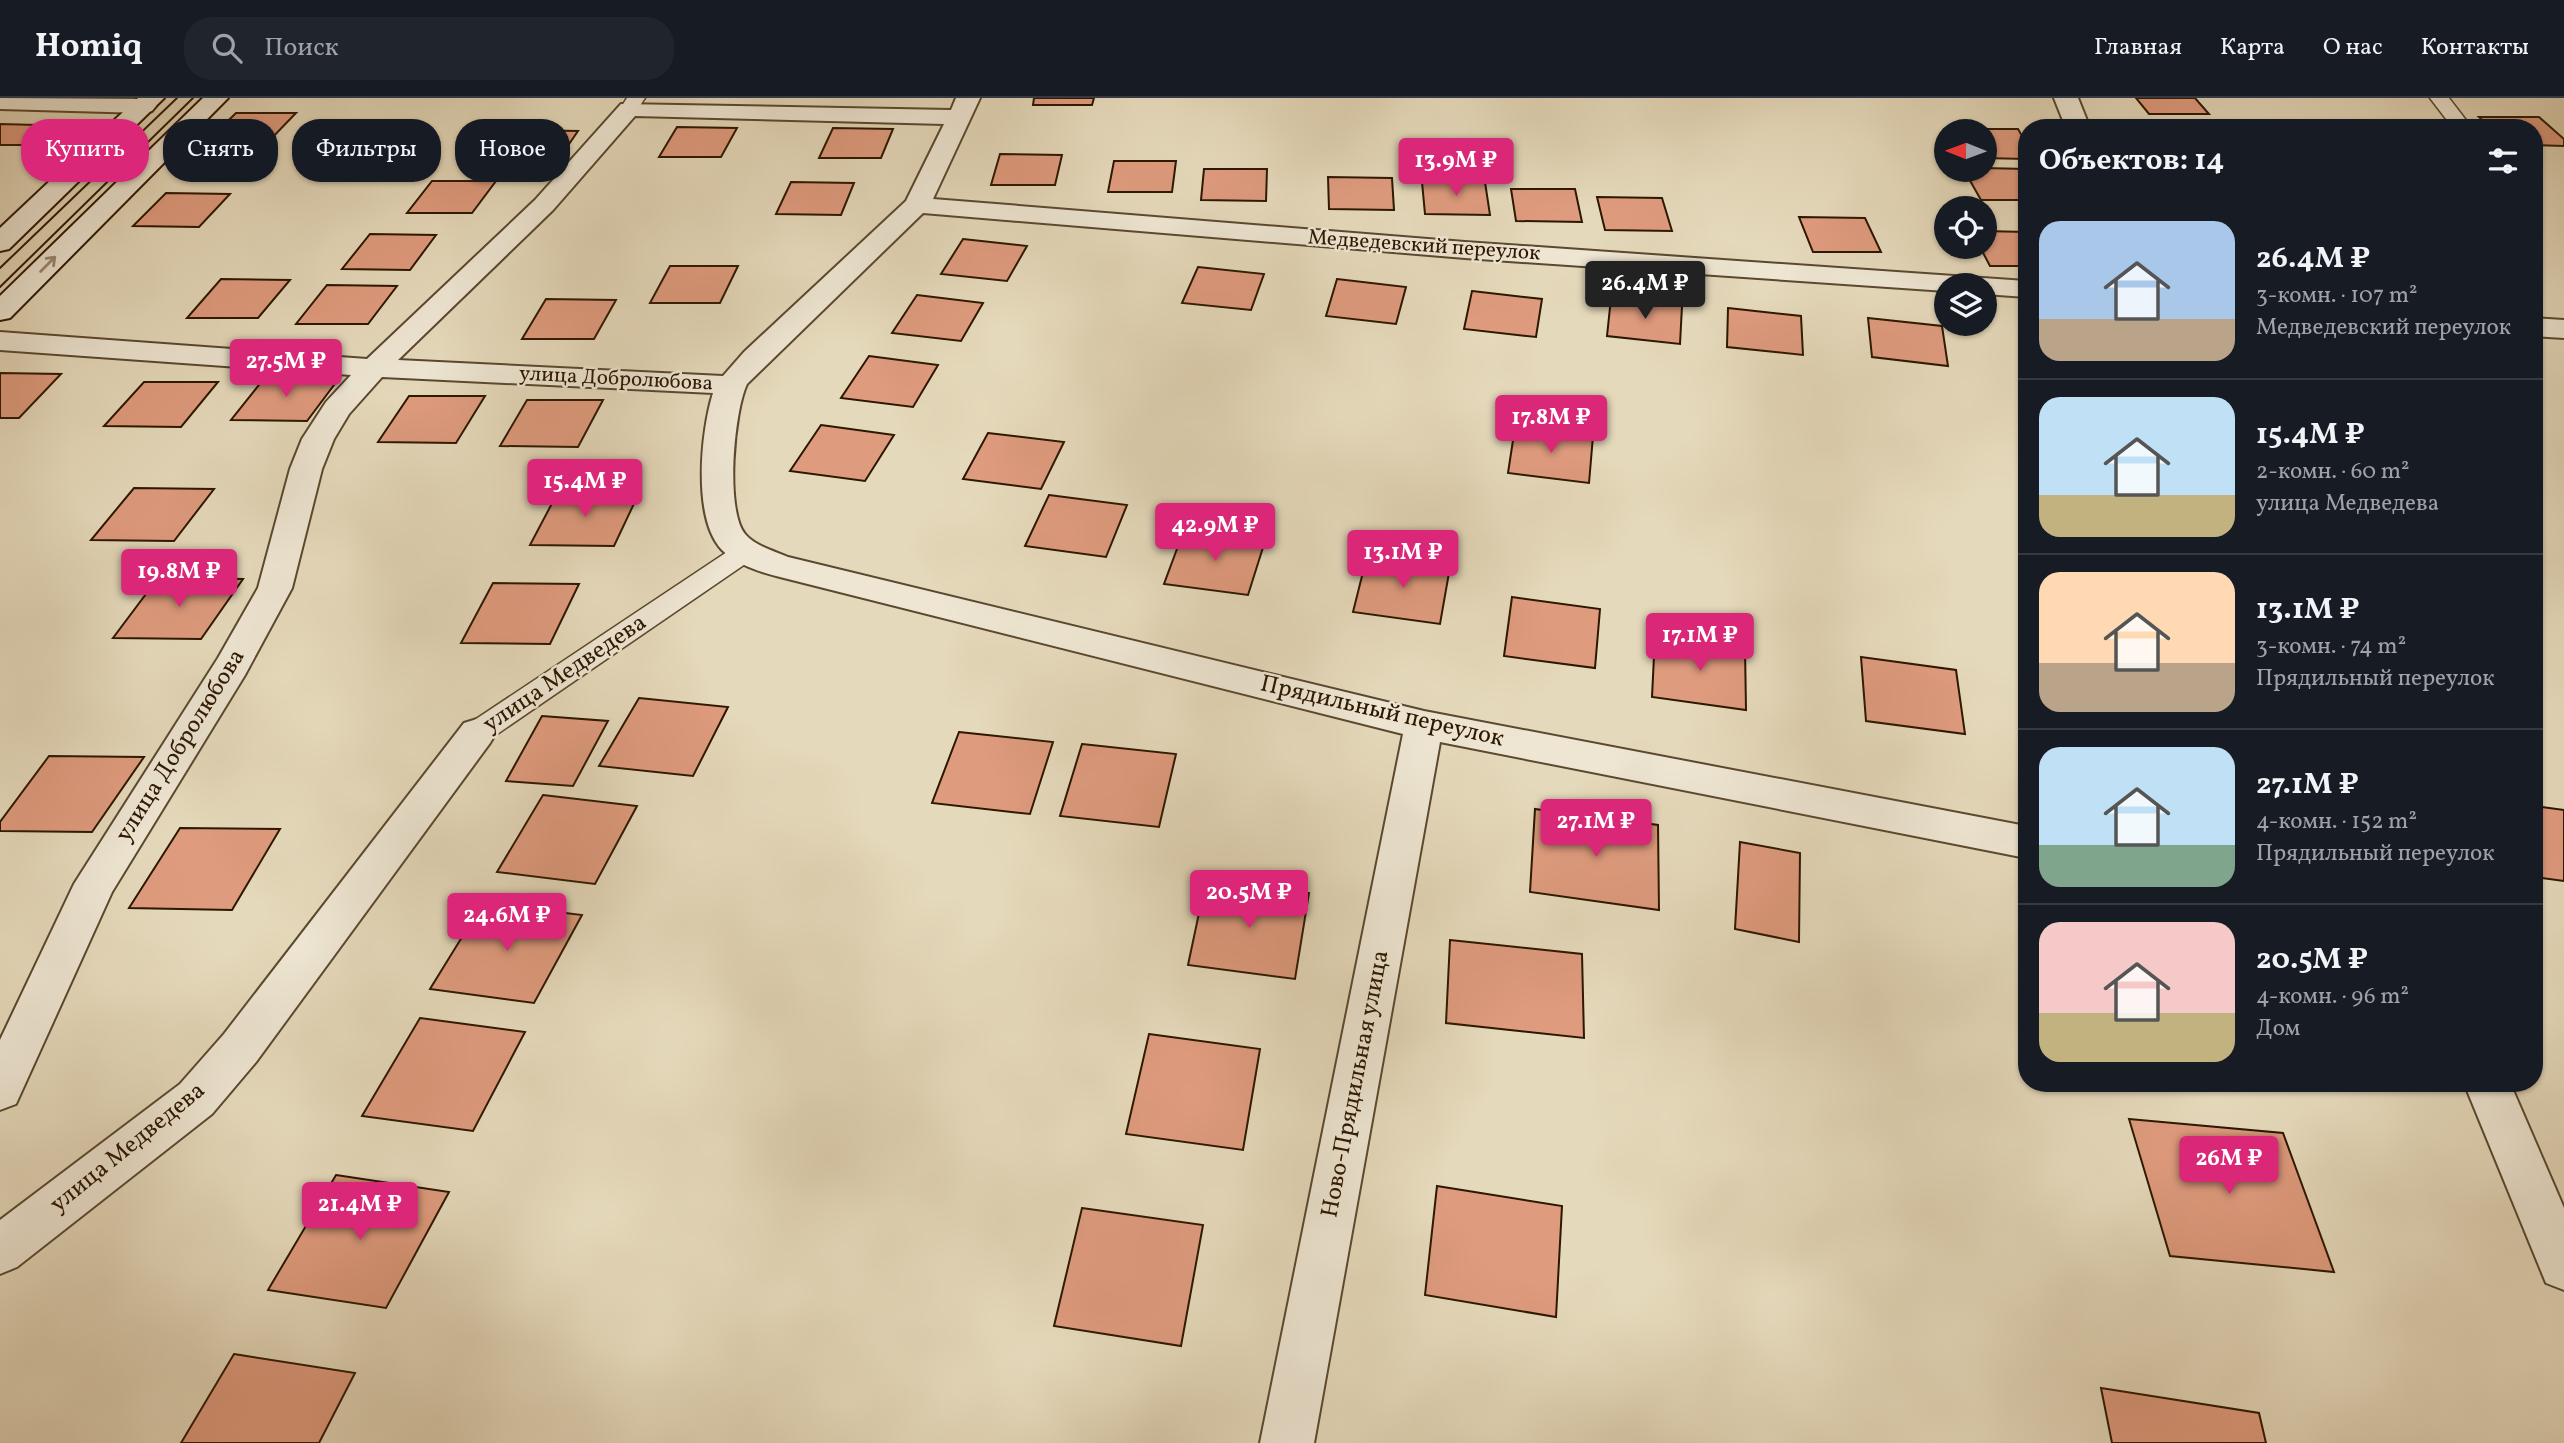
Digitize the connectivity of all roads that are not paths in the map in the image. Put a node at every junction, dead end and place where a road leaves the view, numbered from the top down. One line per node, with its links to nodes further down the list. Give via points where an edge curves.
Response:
1 (216, 98): 15 (street, one-way to 1)
2 (2066, 98): 8 (street)
3 (2439, 98): 9 (lane)
4 (0, 102): 5 (street)
5 (148, 102): 11 (street)
6 (633, 104): 7 (street, улица Добролюбова); 19 (street, улица Добролюбова, via 544,205)
7 (962, 108): 10 (street)
8 (2074, 119)
9 (2456, 119)
10 (917, 205): 12 (street, Медведевский переулок); 20 (street)
11 (0, 243)
12 (1934, 282)
13 (1997, 287): 14 (street)
14 (2018, 288)
15 (0, 313)
16 (2543, 328): 17 (street)
17 (2564, 329)
18 (0, 341): 19 (street, улица Добролюбова)
19 (374, 368): 20 (street, улица Добролюбова); 25 (street, улица Добролюбова, via 337,409 318,439 275,588 232,666 95,884)
20 (731, 385): 21 (street, via 721,416 720,512 728,536)
21 (745, 552): 22 (street, Прядильный переулок, via 780,566); 23 (lane, улица Медведева)
22 (1424, 725): 24 (street, Прядильный переулок); 29 (street, Ново-Прядильная улица)
23 (477, 733): 27 (street, улица Медведева, via 240,1048 196,1099)
24 (2018, 840)
25 (0, 1089)
26 (2491, 1092): 28 (street)
27 (0, 1250)
28 (2564, 1266)
29 (1287, 1443)

